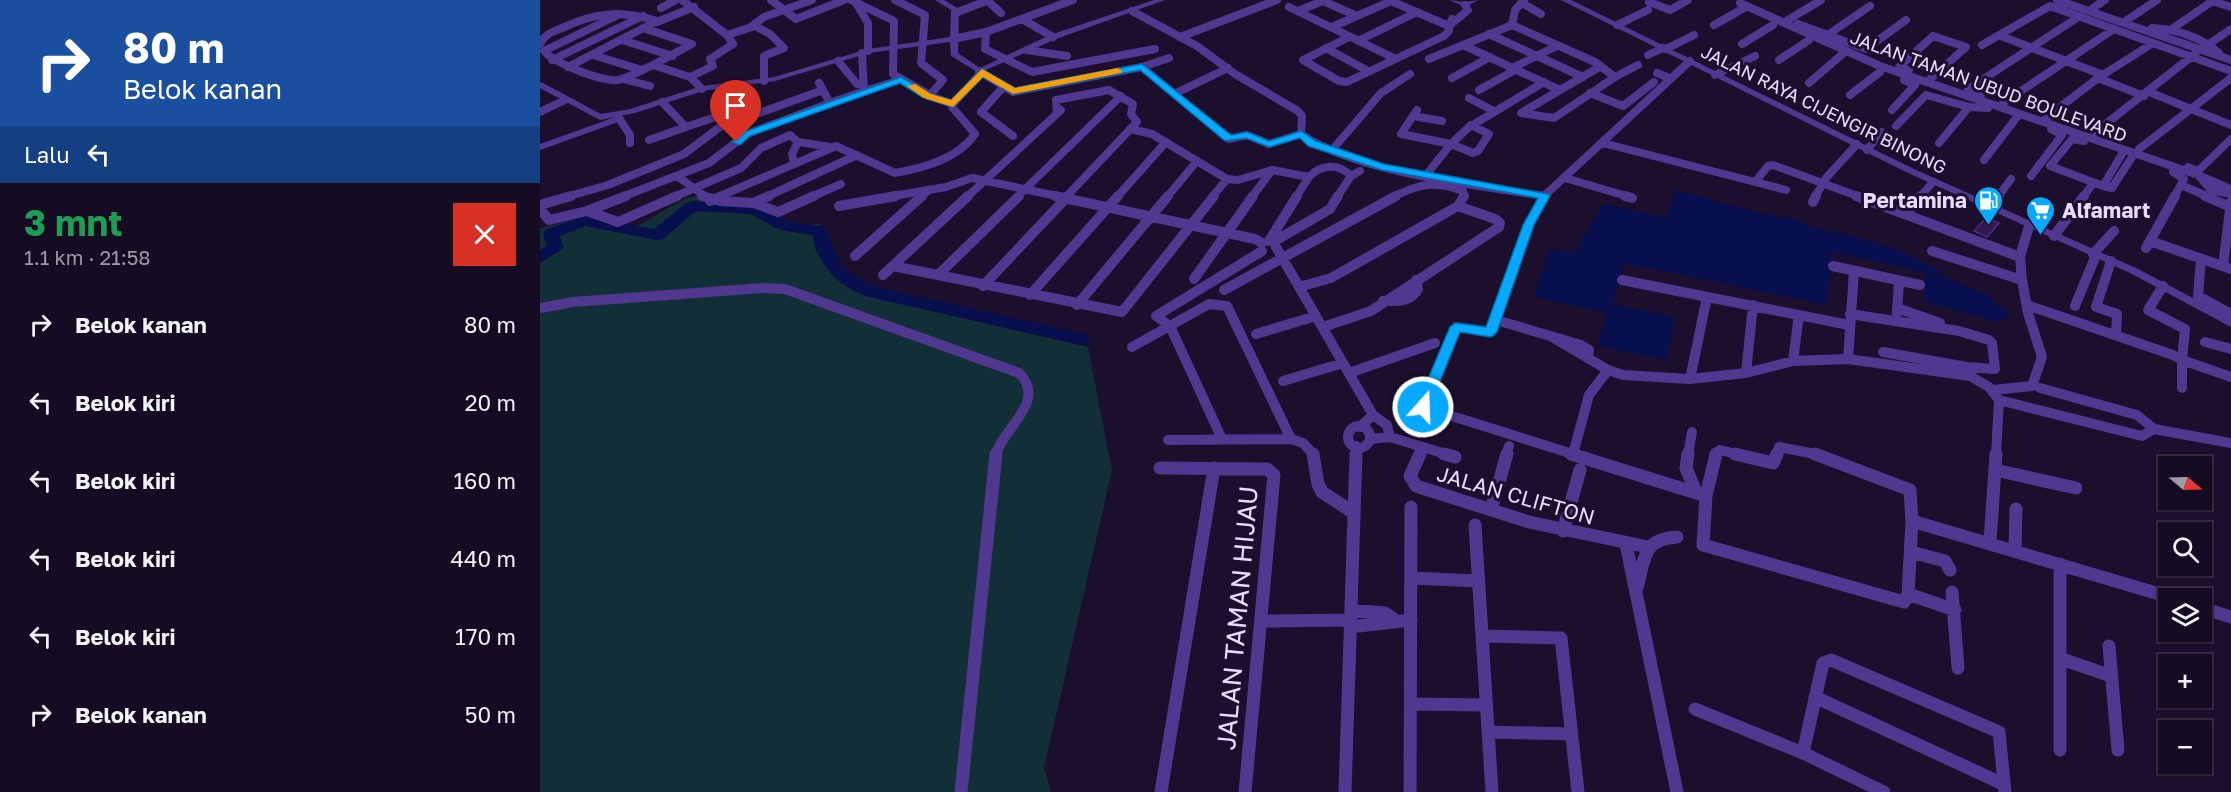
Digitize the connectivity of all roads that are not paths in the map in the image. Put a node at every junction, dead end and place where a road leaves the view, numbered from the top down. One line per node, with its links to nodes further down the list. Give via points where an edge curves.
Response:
1 (676, 0): 32 (street)
2 (682, 0): 28 (street)
3 (771, 0): 34 (street)
4 (812, 0): 34 (street)
5 (844, 0): 34 (street, via 796,19)
6 (895, 0): 76 (street, via 925,15)
7 (939, 0): 40 (street, via 955,9)
8 (1073, 0): 46 (street)
9 (1161, 0): 36 (street)
10 (1277, 0): 69 (street)
11 (1453, 0): 25 (street)
12 (1475, 0): 25 (street)
13 (1565, 0): 52 (street, JALAN RAYA CIJENGIR BINONG)
14 (1651, 0): 15 (street, via 1670,10)
15 (1688, 0)
16 (1821, 0): 47 (street)
17 (2057, 0): 80 (street)
18 (2071, 0): 33 (street)
19 (2105, 0): 33 (street)
20 (2157, 0): 49 (street)
21 (987, 1): 40 (street); 41 (street)
22 (1524, 1): 42 (street); 51 (street, via 1515,10)
23 (2213, 1): 31 (street); 60 (street)
24 (853, 2): 85 (street, via 894,21); 91 (street, via 868,23)
25 (1465, 4): 56 (street, via 1468,10)
26 (1740, 4): 53 (street); 54 (street); 74 (street, JALAN TAMAN UBUD BOULEVARD)
27 (1870, 6): 64 (street)
28 (694, 7): 50 (street); 65 (street)
29 (1289, 7): 37 (street)
30 (1759, 7): 47 (street)
31 (2231, 7)
32 (661, 8)
33 (2092, 8): 49 (street)
34 (783, 10): 55 (street)
35 (1648, 10): 52 (street)
36 (1132, 11): 68 (street); 69 (street)
37 (1298, 11): 44 (street, via 1323,1); 57 (street)
38 (1417, 12): 44 (street, via 1392,1); 56 (street); 75 (street)
39 (621, 13): 43 (street); 78 (street, via 592,13 545,36); 105 (street, via 546,50)
40 (955, 13): 72 (street)
41 (1001, 13)
42 (1541, 14)
43 (643, 16): 50 (street); 105 (street)
44 (1357, 16): 57 (street)
45 (2080, 16): 59 (street); 67 (street, via 2048,6); 86 (street)
46 (1022, 20): 62 (street); 68 (street)
47 (1788, 20): 64 (street)
48 (1906, 20): 64 (street, via 1866,49)
49 (2127, 20): 60 (street, via 2146,27)
50 (657, 22): 58 (street)
51 (1512, 25): 63 (street); 84 (street)
52 (1617, 25): 88 (street, JALAN RAYA CIJENGIR BINONG)
53 (1714, 25)
54 (1773, 25): 74 (street); 79 (street)
55 (752, 26): 65 (street); 139 (street, via 758,26 784,47 764,56)
56 (1449, 26): 102 (street, via 1444,36)
57 (1332, 27): 70 (street)
58 (646, 28): 73 (street); 96 (street, via 692,44)
59 (2114, 29): 77 (street); 110 (street)
60 (2172, 29): 71 (street)
61 (2231, 29): 81 (street)
62 (986, 32): 72 (street); 106 (street, via 985,49)
63 (1489, 34): 82 (street); 98 (street)
64 (1829, 34): 74 (street)
65 (727, 35): 128 (street, via 733,44 710,59 713,66)
66 (1694, 35): 88 (street)
67 (2001, 36): 83 (street); 86 (street)
68 (1053, 37): 90 (street)
69 (1180, 37): 118 (street)
70 (1349, 37): 75 (street); 87 (street)
71 (2190, 37): 80 (street); 81 (street)
72 (953, 39): 76 (street); 121 (street, via 954,54)
73 (622, 40): 93 (street); 96 (street)
74 (1813, 40): 92 (street); 107 (street)
75 (1358, 41): 102 (street)
76 (921, 43): 85 (street); 156 (street, via 921,63 944,80)
77 (2153, 43): 95 (street); 131 (street)
78 (540, 44)
79 (1742, 44)
80 (2181, 44): 95 (street); 103 (street)
81 (2209, 44): 103 (street)
82 (1463, 45): 100 (street); 104 (street)
83 (1982, 45)
84 (1557, 46): 98 (street); 114 (street)
85 (892, 47): 91 (street); 137 (street, via 893,74)
86 (2031, 47): 110 (street); 165 (street, via 1968,89)
87 (1326, 48): 122 (street); 122 (street, via 1303,60 1342,82)
88 (1665, 48): 94 (street); 109 (street, JALAN RAYA CIJENGIR BINONG)
89 (1155, 49): 113 (street)
90 (1027, 50): 97 (street); 106 (street)
91 (865, 52): 108 (street); 147 (street)
92 (1844, 52): 124 (street); 138 (street, JALAN TAMAN UBUD BOULEVARD); 142 (street)
93 (593, 55): 116 (street); 120 (street)
94 (1648, 55)
95 (2194, 55): 115 (street); 123 (street); 154 (street)
96 (673, 56): 111 (street)
97 (1067, 56)
98 (1536, 56): 119 (street); 129 (street)
99 (1755, 56): 127 (street)
100 (1490, 57): 119 (street); 132 (street)
101 (1170, 58): 117 (street)
102 (1394, 58): 122 (street)
103 (2231, 58)
104 (1429, 59)
105 (552, 60): 116 (street)
106 (1004, 60): 113 (street, via 1032,72); 121 (street)
107 (1779, 60)
108 (838, 61): 139 (street); 147 (street)
109 (1690, 61): 127 (street, JALAN RAYA CIJENGIR BINONG); 133 (street)
110 (2066, 61): 131 (street); 165 (street)
111 (653, 65): 120 (street); 128 (street)
112 (1638, 65): 130 (street)
113 (1069, 66): 136 (street)
114 (1601, 66): 129 (street); 130 (street)
115 (2231, 66)
116 (568, 67): 135 (street)
117 (1142, 67): 136 (street); 153 (street)
118 (1228, 68): 153 (street); 188 (street, via 1298,111 1302,116)
119 (1516, 68): 140 (street); 149 (street)
120 (642, 70): 135 (street)
121 (980, 71): 146 (street); 166 (street)
122 (1368, 71)
123 (2231, 71)
124 (1880, 72): 155 (street); 168 (street, via 1916,85)
125 (1658, 73): 133 (street)
126 (1410, 75): 203 (street, via 1380,93)
127 (1715, 75): 199 (street, JALAN RAYA CIJENGIR BINONG)
128 (690, 77): 148 (street)
129 (1582, 77): 150 (street)
130 (1615, 77): 151 (street)
131 (2101, 77): 154 (street); 177 (street)
132 (1452, 78)
133 (1669, 78): 197 (street)
134 (2231, 78): 169 (street)
135 (623, 79): 145 (street)
136 (1074, 79): 146 (street, via 1013,92)
137 (901, 80): 147 (street); 156 (street)
138 (1929, 80): 138 (street, via 1966,47 1933,36 1899,67); 152 (street, JALAN TAMAN UBUD BOULEVARD)
139 (764, 81): 144 (street)
140 (1544, 82): 150 (street); 172 (street)
141 (1654, 82): 151 (street, via 1623,106)
142 (1809, 83)
143 (540, 85): 160 (street)
144 (740, 85): 148 (street); 163 (street)
145 (650, 86)
146 (1004, 86): 191 (street, via 981,112)
147 (863, 88): 164 (street)
148 (702, 90): 162 (street)
149 (1479, 90)
150 (1560, 90): 151 (street, via 1521,113 1552,119)
151 (1590, 93)
152 (1955, 93): 161 (street); 214 (street, JALAN TAMAN UBUD BOULEVARD)
153 (1174, 94): 188 (street, via 1229,139 1247,135 1269,144)
154 (2146, 94): 169 (street); 189 (street)
155 (1850, 95)
156 (928, 96): 166 (street)
157 (1075, 96): 158 (street, via 1109,90); 174 (street); 174 (street, via 1056,100)
158 (1121, 96): 185 (street, via 1134,105 1131,114 1137,122); 237 (street)
159 (1469, 98): 172 (street)
160 (566, 100): 170 (street, via 600,117); 173 (street)
161 (1949, 100): 167 (street); 183 (street, via 1926,95)
162 (662, 102): 170 (street); 184 (street)
163 (755, 102)
164 (830, 103): 179 (street, via 821,86); 180 (street)
165 (2003, 103): 177 (street)
166 (953, 104): 206 (street, via 975,134 960,150 895,173)
167 (1969, 107): 175 (street); 198 (street)
168 (1892, 110)
169 (2193, 110): 182 (street); 202 (street)
170 (632, 111): 176 (street)
171 (733, 111): 184 (street)
172 (1494, 111): 181 (street)
173 (540, 112)
174 (1057, 113): 224 (street)
175 (2017, 117): 208 (street); 219 (street, via 2062,135)
176 (620, 118): 194 (street); 200 (street)
177 (2046, 118): 189 (street)
178 (1442, 121): 216 (street, via 1415,113 1401,134 1454,145)
179 (732, 122): 187 (street); 251 (street, via 716,129 684,154)
180 (776, 123): 187 (street); 190 (street)
181 (1476, 123)
182 (2231, 124)
183 (1896, 126)
184 (686, 127): 193 (street)
185 (1131, 129): 196 (street); 243 (street)
186 (1882, 132): 204 (street)
187 (747, 134): 217 (street, via 709,163)
188 (1301, 134): 203 (street)
189 (2093, 134): 202 (street)
190 (790, 135): 195 (street); 235 (street, via 761,148 741,168)
191 (1013, 136)
192 (2231, 139): 214 (street)
193 (649, 140)
194 (630, 142)
195 (798, 142): 201 (street); 210 (street, via 792,154)
196 (1166, 142): 209 (street); 252 (street)
197 (1603, 142): 221 (street); 226 (street)
198 (1939, 143)
199 (1857, 144): 204 (street, JALAN RAYA CIJENGIR BINONG); 228 (street)
200 (540, 147)
201 (830, 147): 206 (street, via 842,147); 210 (street)
202 (2139, 149): 214 (street)
203 (1332, 150): 216 (street)
204 (1868, 150): 227 (street, JALAN RAYA CIJENGIR BINONG)
205 (2122, 154): 207 (street); 233 (street); 233 (street, via 2072,139 2049,166)
206 (857, 155): 232 (street)
207 (2132, 157): 231 (street, via 2181,175); 233 (street, via 2113,187)
208 (1984, 160)
209 (1197, 161): 222 (street); 256 (street)
210 (794, 163): 213 (street)
211 (1272, 170): 215 (street); 220 (street); 225 (street)
212 (1360, 171): 218 (street)
213 (772, 173): 232 (street); 245 (street)
214 (2198, 173): 234 (street); 239 (street)
215 (1250, 175): 222 (street); 225 (street)
216 (1426, 175): 241 (street)
217 (677, 176): 235 (street); 254 (street)
218 (1351, 176): 220 (street, via 1343,169 1326,166); 263 (street, via 1330,209)
219 (2031, 176)
220 (1309, 177): 263 (street)
221 (1565, 178): 241 (street); 244 (street)
222 (1227, 179): 258 (street)
223 (2011, 179): 253 (street)
224 (984, 181): 236 (street, via 972,178); 237 (street); 271 (street)
225 (1265, 181): 261 (street)
226 (1755, 182): 228 (street, via 1770,165); 238 (street)
227 (1934, 182): 253 (street, JALAN RAYA CIJENGIR BINONG); 255 (street)
228 (1825, 183): 246 (street); 255 (street)
229 (841, 184): 247 (street, via 778,212)
230 (2092, 185): 262 (street)
231 (2181, 185): 239 (street); 269 (street, via 2148,244)
232 (788, 186): 247 (street)
233 (2103, 186)
234 (2231, 188)
235 (690, 190): 245 (street); 254 (street, via 616,222)
236 (929, 190): 249 (street); 266 (street)
237 (1026, 190): 243 (street); 277 (street)
238 (1786, 190)
239 (2204, 191): 242 (street)
240 (2231, 195): 242 (street)
241 (1544, 196): 341 (street, via 1529,225 1491,332 1456,327 1422,405 1425,410)
242 (2216, 196): 248 (street)
243 (1066, 198): 252 (street); 285 (street)
244 (1632, 198)
245 (710, 201): 247 (street)
246 (1813, 202)
247 (754, 203)
248 (2230, 204): 273 (street)
249 (839, 206)
250 (1458, 206): 268 (street, via 1464,198 1463,191 1451,186 1416,185); 287 (street, via 1331,278); 304 (street, via 1496,219 1499,226 1416,280 1418,289 1412,298 1383,301 1358,316)
251 (540, 207): 257 (street)
252 (1108, 207): 256 (street); 288 (street)
253 (1990, 208): 259 (street, JALAN RAYA CIJENGIR BINONG)
254 (587, 211): 257 (street)
255 (1906, 213): 267 (street)
256 (1151, 217): 258 (street); 290 (street)
257 (544, 221)
258 (1191, 225): 261 (street); 290 (street, via 1122,312)
259 (2029, 226): 262 (street, JALAN RAYA CIJENGIR BINONG); 267 (street)
260 (2114, 231): 265 (street)
261 (1227, 233): 263 (street); 280 (street)
262 (2054, 236): 265 (street, JALAN RAYA CIJENGIR BINONG)
263 (1268, 246): 268 (street); 303 (street, via 1160,311 1156,316)
264 (1932, 251): 283 (street)
265 (2095, 254): 270 (street, JALAN RAYA CIJENGIR BINONG); 274 (street)
266 (855, 256)
267 (2020, 257): 283 (street)
268 (1282, 258): 279 (street, via 1228,288); 287 (street)
269 (2201, 259): 273 (street); 296 (street, via 2198,296)
270 (2111, 261): 278 (street); 286 (street, JALAN RAYA CIJENGIR BINONG)
271 (894, 266): 276 (street); 277 (street)
272 (1833, 266): 275 (street)
273 (2227, 267)
274 (2091, 270): 278 (street); 293 (street)
275 (1854, 271): 282 (street); 299 (street)
276 (883, 275)
277 (938, 275): 285 (street)
278 (2107, 277): 307 (street, via 2096,307 2118,316)
279 (1223, 278)
280 (1194, 279)
281 (1622, 280): 289 (street)
282 (1899, 280): 284 (street); 295 (street)
283 (2022, 280): 292 (street)
284 (1920, 285)
285 (983, 286): 288 (street)
286 (2163, 286): 302 (street, JALAN RAYA CIJENGIR BINONG); 314 (street, via 2148,310 2185,329)
287 (1299, 287): 298 (street)
288 (1030, 295): 290 (street)
289 (1707, 297): 291 (street); 323 (street)
290 (1077, 305)
291 (1754, 305): 297 (street); 321 (street)
292 (2027, 305): 307 (street); 327 (street, via 2042,357 2032,386)
293 (2075, 306)
294 (540, 308): 391 (street, via 573,302 785,289 981,358 1019,373 1027,381 1030,390 1026,404 997,449 993,467)
295 (1897, 308): 300 (street); 305 (street)
296 (2231, 314)
297 (1799, 315): 299 (street); 315 (street)
298 (1316, 316): 304 (street); 306 (street)
299 (1849, 319): 300 (street); 313 (street)
300 (1896, 321): 305 (street)
301 (1503, 322): 318 (street, via 1552,337)
302 (2231, 323)
303 (1170, 326): 310 (street); 333 (street); 334 (street, via 1209,304 1227,306)
304 (1323, 327): 316 (street)
305 (1959, 331): 317 (street, via 1992,343)
306 (1256, 334)
307 (2116, 334): 314 (street)
308 (2205, 342): 311 (street)
309 (1436, 343): 320 (street)
310 (1132, 346)
311 (2231, 349)
312 (1882, 352): 319 (street)
313 (1848, 359): 315 (street); 319 (street)
314 (2182, 360): 322 (street); 326 (street)
315 (1793, 361): 321 (street)
316 (1343, 363): 320 (street); 324 (street)
317 (1995, 369): 319 (street); 327 (street)
318 (1608, 370): 323 (street, via 1623,375); 341 (street, via 1589,395)
319 (1969, 372): 327 (street)
320 (1349, 373): 328 (street)
321 (1746, 373): 323 (street)
322 (2231, 377)
323 (1690, 379)
324 (1283, 381)
325 (2040, 388): 330 (street, via 2137,415)
326 (2182, 388)
327 (1994, 392): 330 (street, via 2142,436); 346 (street)
328 (1373, 415): 329 (street); 332 (street, via 1387,425)
329 (1360, 427): 335 (street, via 1370,433); 338 (street, via 1347,434)
330 (2154, 429): 337 (street)
331 (1692, 432): 348 (street, via 1686,468)
332 (1390, 437): 335 (street); 340 (street, JALAN CLIFTON)
333 (1222, 439): 334 (street); 336 (street)
334 (1292, 439): 352 (street, via 1302,441 1312,451 1324,495)
335 (1370, 439): 338 (street)
336 (1168, 440)
337 (2231, 443)
338 (1356, 446): 352 (street)
339 (1509, 446): 351 (street)
340 (1422, 448): 342 (street, JALAN CLIFTON); 351 (street, JALAN CLIFTON, via 1411,482)
341 (1573, 454): 348 (street)
342 (1455, 457)
343 (1160, 468): 344 (street, JALAN TAMAN HIJAU)
344 (1214, 468): 375 (street, JALAN TAMAN HIJAU, via 1267,469 1274,475); 392 (street, JALAN TAMAN HIJAU)
345 (1580, 470): 355 (street)
346 (1995, 470): 347 (street); 357 (street)
347 (2076, 488)
348 (1701, 494): 353 (street, via 1715,454 1720,450 1773,463 1779,447 1803,449 1910,490); 369 (street, via 1703,545 1905,602)
349 (1411, 507): 364 (street)
350 (2016, 509): 360 (street)
351 (1491, 510): 355 (street, JALAN CLIFTON)
352 (1354, 513): 373 (street)
353 (1912, 521): 357 (street); 361 (street)
354 (1475, 525): 365 (street)
355 (1563, 531): 358 (street, JALAN CLIFTON)
356 (1677, 537): 359 (street, via 1659,538)
357 (1990, 542): 360 (street)
358 (1626, 544): 359 (street, JALAN CLIFTON); 366 (street)
359 (1648, 547): 366 (street)
360 (2015, 551): 362 (street)
361 (1911, 552): 363 (street, via 1945,561); 369 (street)
362 (2060, 564): 368 (street); 378 (street)
363 (1950, 570)
364 (1411, 578): 365 (street); 374 (street)
365 (1478, 581): 376 (street)
366 (1637, 589): 398 (street)
367 (1952, 592): 370 (street)
368 (2158, 593)
369 (1908, 594): 370 (street)
370 (1955, 610): 379 (street)
371 (2212, 611): 372 (street)
372 (2231, 617)
373 (1351, 619): 374 (street, via 1379,625); 375 (street); 394 (street)
374 (1411, 620): 382 (street)
375 (1262, 621): 393 (street, JALAN TAMAN HIJAU)
376 (1482, 636): 383 (street); 386 (street, via 1561,638)
377 (2109, 646): 380 (street)
378 (2062, 659): 380 (street); 387 (street)
379 (1958, 668)
380 (2111, 676): 388 (street)
381 (1815, 698): 389 (street); 390 (street); 390 (street, via 1823,663 1831,660 1999,732)
382 (1411, 704): 383 (street); 395 (street)
383 (1486, 705): 385 (street)
384 (1695, 709): 389 (street)
385 (1488, 732): 386 (street); 396 (street)
386 (1571, 734): 397 (street)
387 (2060, 750)
388 (2118, 750)
389 (1803, 753): 399 (street)
390 (2004, 788)
391 (961, 792)
392 (1161, 792)
393 (1245, 792)
394 (1345, 792)
395 (1410, 792)
396 (1492, 792)
397 (1578, 792)
398 (1677, 792)
399 (1884, 792)

